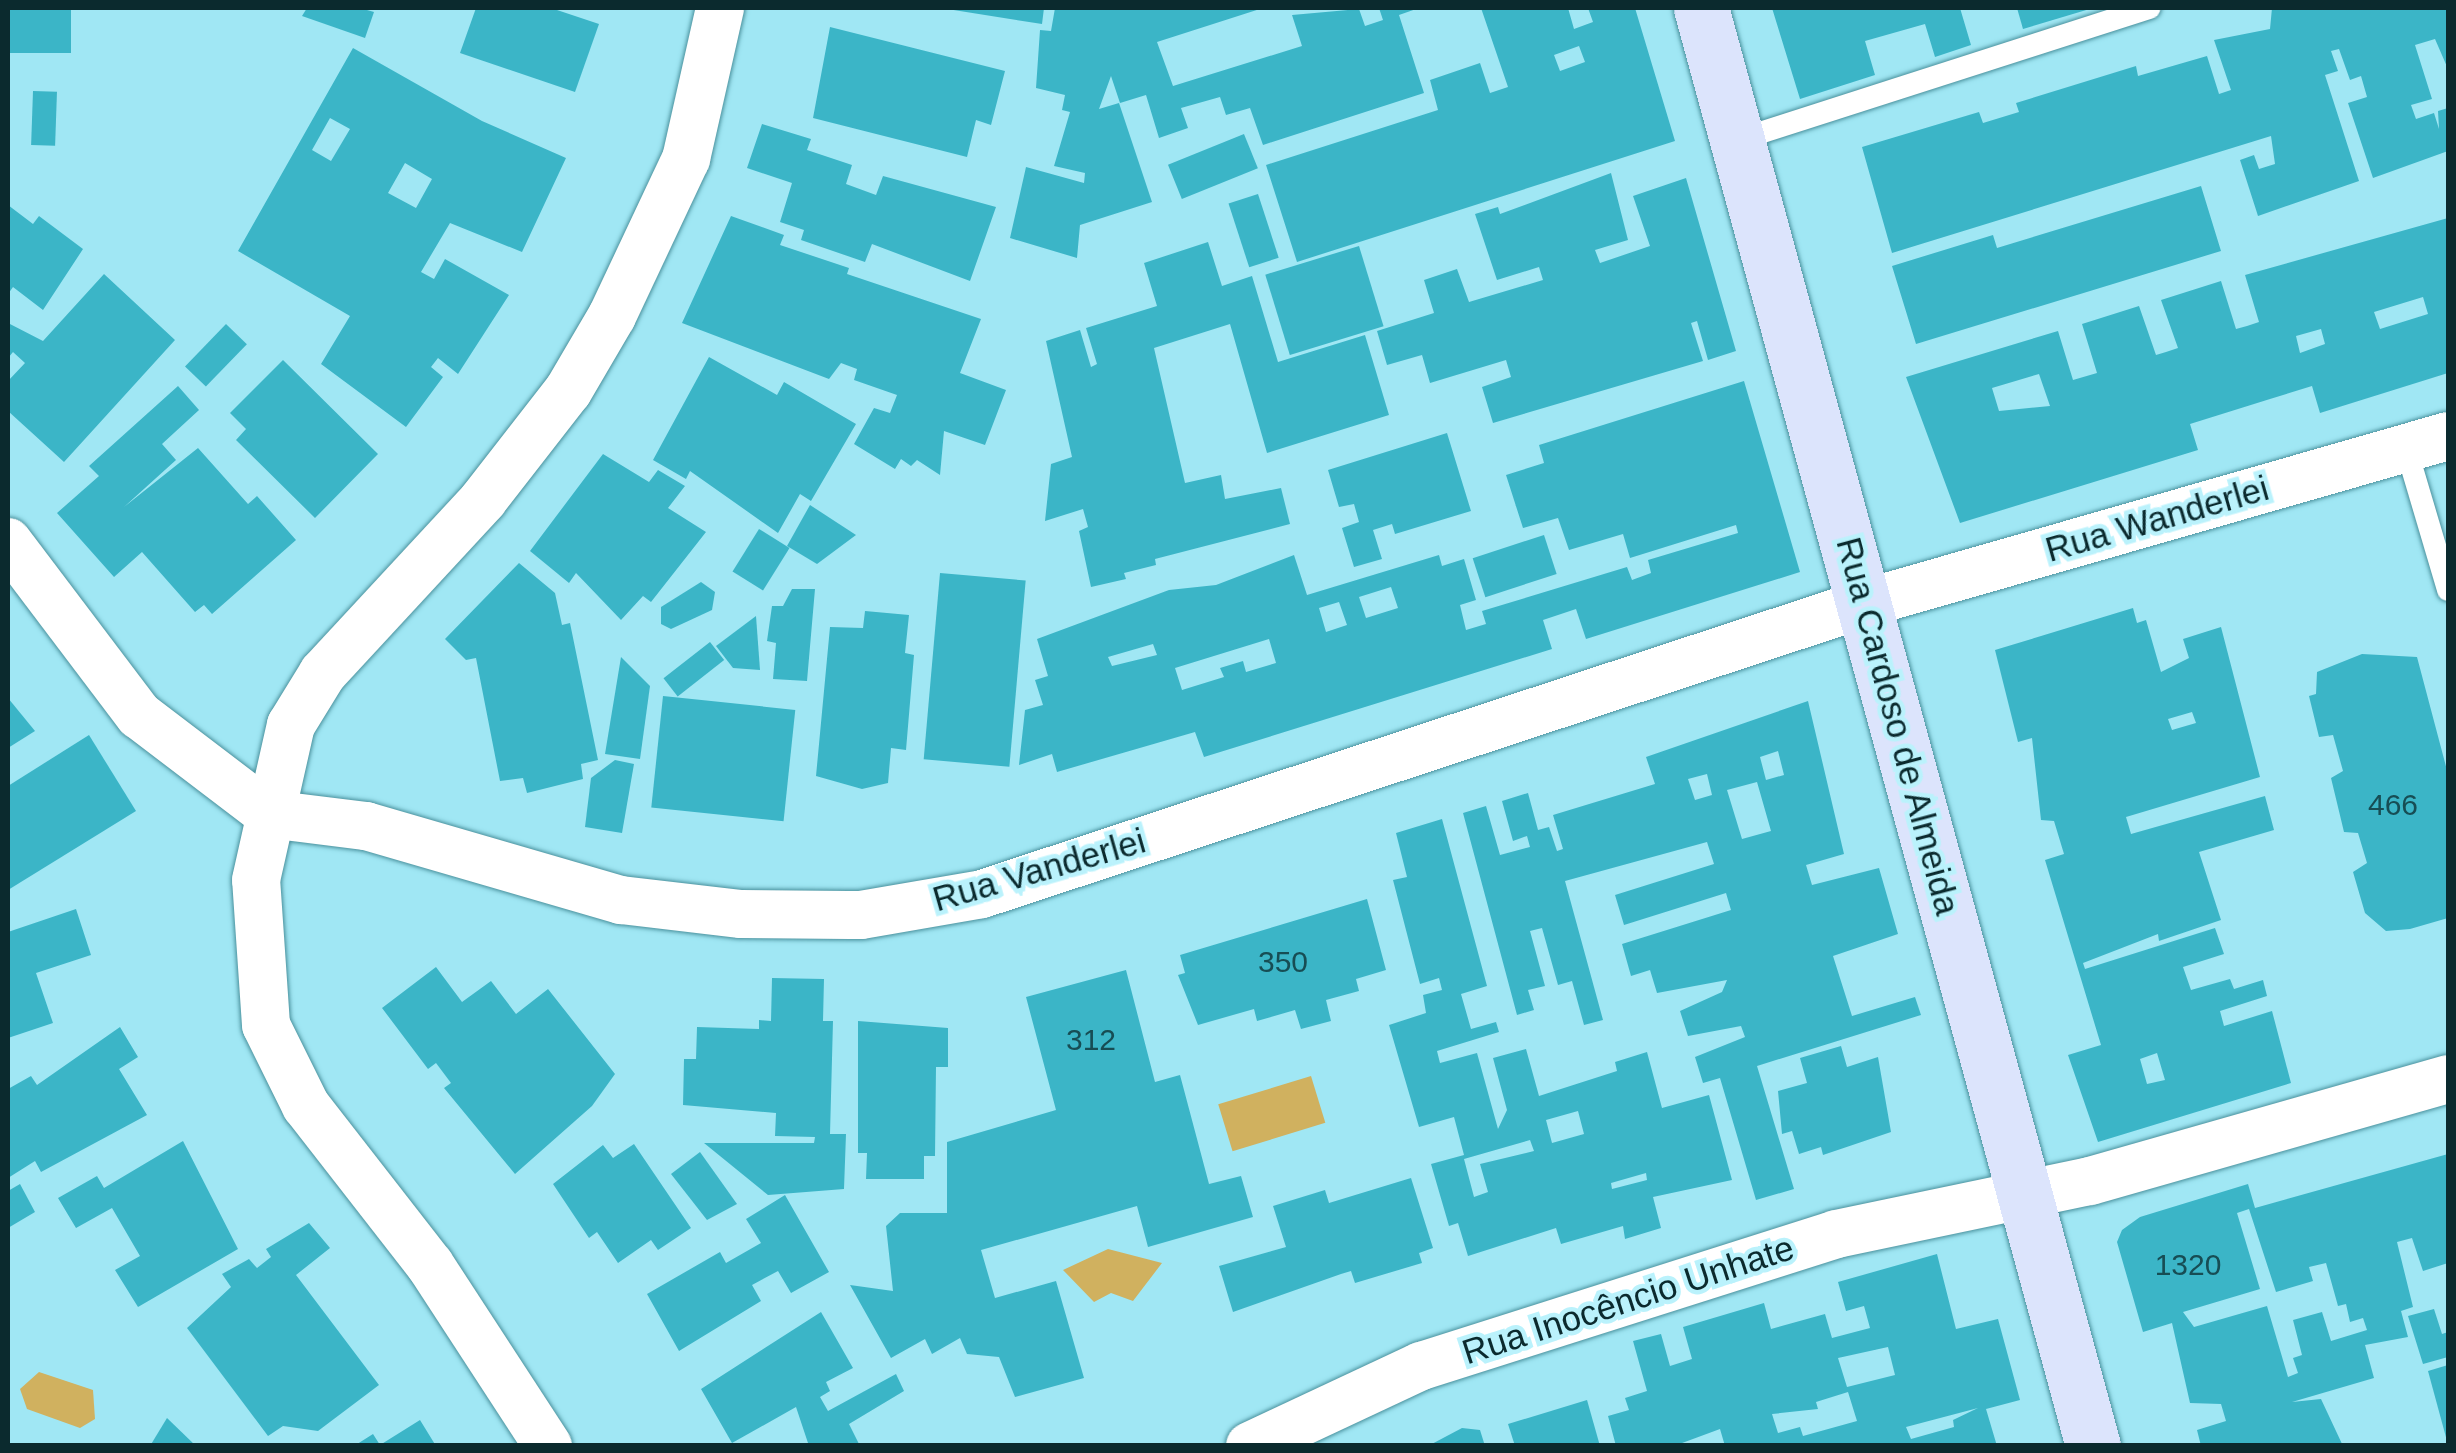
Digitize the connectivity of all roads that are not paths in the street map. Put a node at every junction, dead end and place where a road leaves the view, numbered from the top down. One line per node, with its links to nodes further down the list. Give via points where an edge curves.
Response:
1 (720, 8): 9 (street, via 686,159 612,316 568,390 482,500 323,673 291,724)
2 (1701, 8): 4 (main road, Rua Cardoso de Almeida)
3 (2150, 8): 4 (lane)
4 (1741, 138): 8 (main road, Rua Cardoso de Almeida)
5 (2427, 442): 7 (lane); 8 (street, Rua Wanderlei)
6 (8, 542): 9 (street, via 82,650 139,715)
7 (2448, 590)
8 (1866, 603): 9 (street, Rua Vanderlei, via 982,894 860,914 740,914 620,900 366,826); 11 (main road, Rua Cardoso de Almeida)
9 (269, 814): 12 (street, via 256,880 266,1025 306,1106 430,1265)
10 (2448, 1079): 11 (street, Rua Inocêncio Unhate, via 2090,1180)
11 (2018, 1193): 13 (street, Rua Inocêncio Unhate, via 1836,1234 1421,1366); 14 (main road, Rua Cardoso de Almeida)
12 (548, 1446)
13 (1250, 1446)
14 (2092, 1446)

